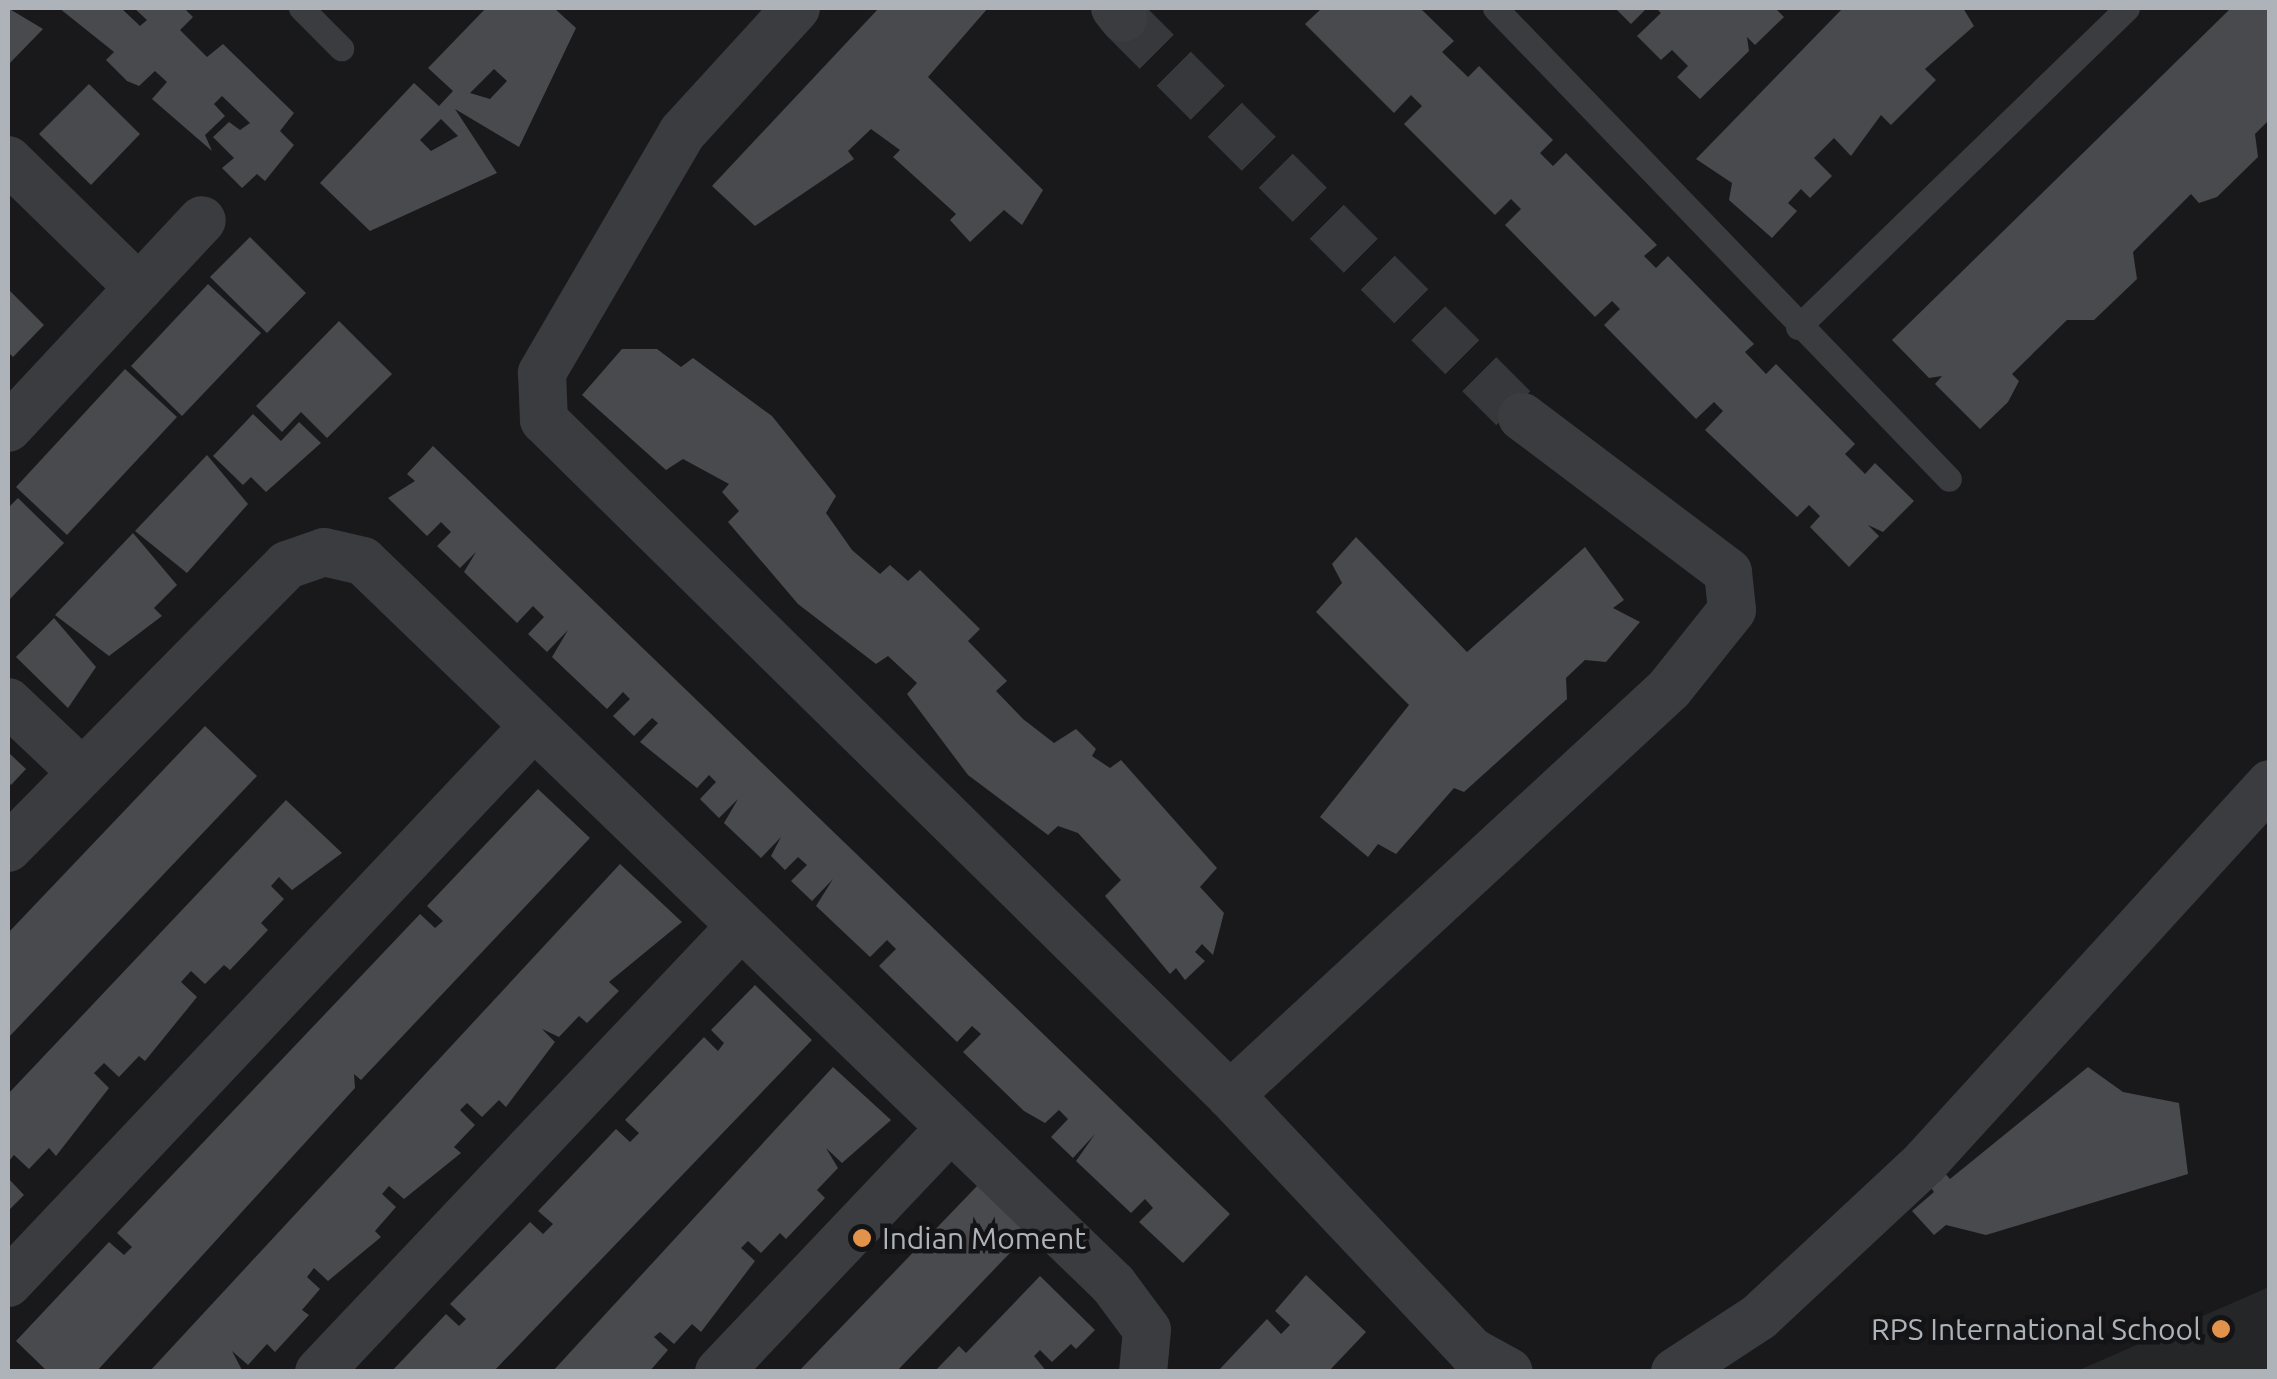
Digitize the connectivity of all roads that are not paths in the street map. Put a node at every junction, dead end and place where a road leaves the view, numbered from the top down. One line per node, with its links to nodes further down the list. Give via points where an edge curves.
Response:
1 (300, 8): 5 (lane)
2 (796, 8): 19 (street, via 682,132 542,374 544,420)
3 (1495, 8): 9 (lane)
4 (2127, 8): 9 (lane)
5 (341, 48)
6 (8, 160): 8 (street)
7 (202, 220): 8 (street)
8 (139, 288): 11 (street)
9 (1798, 327): 12 (lane)
10 (1522, 416): 19 (street, via 1728,572 1732,610 1669,689)
11 (8, 428)
12 (1950, 479)
13 (8, 702): 15 (street)
14 (534, 726): 15 (street, via 363,561 324,552 287,565); 18 (street); 21 (street)
15 (81, 772): 17 (street)
16 (2270, 784): 26 (street, via 1925,1162 1759,1318)
17 (8, 848)
18 (741, 926): 20 (street); 22 (street)
19 (1230, 1094): 25 (street, via 1471,1352)
20 (950, 1128): 23 (street); 24 (street, via 1113,1284 1147,1330)
21 (8, 1283)
22 (319, 1372)
23 (719, 1372)
24 (1143, 1372)
25 (1509, 1372)
26 (1674, 1372)

